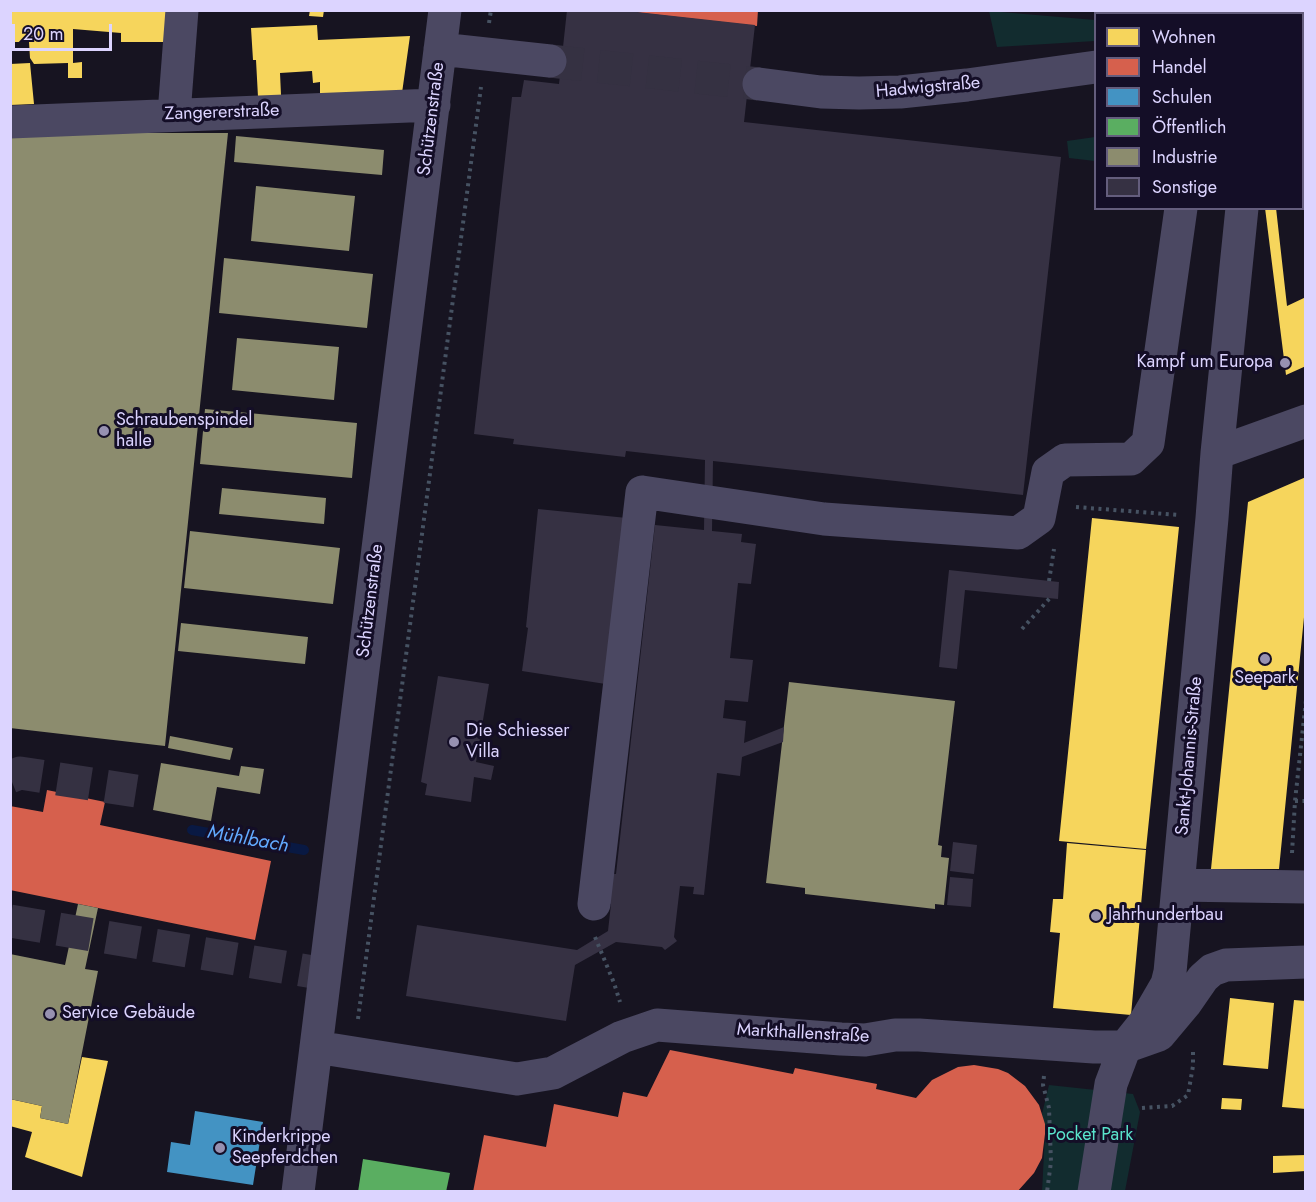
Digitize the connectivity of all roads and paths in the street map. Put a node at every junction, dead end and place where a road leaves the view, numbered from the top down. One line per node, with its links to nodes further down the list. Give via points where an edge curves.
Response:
1 (182, 10): 10 (street)
2 (444, 10): 4 (street, Schützenstraße)
3 (490, 10): 5 (path)
4 (440, 49): 5 (street); 9 (street, Schützenstraße)
5 (485, 54): 6 (street); 33 (path)
6 (550, 61)
7 (1094, 68): 8 (street, Hadwigstraße, via 900,92 821,92)
8 (759, 84)
9 (434, 105): 10 (street, Zangererstraße); 31 (street, Schützenstraße)
10 (174, 114): 11 (street, Zangererstraße)
11 (10, 122)
12 (1181, 210): 27 (street, via 1148,443 1131,459 1065,460 1048,472 1039,518 1018,533 824,519 642,492)
13 (1242, 210): 15 (street, Sankt-Johannis-Straße)
14 (1297, 425): 15 (street)
15 (1216, 453): 17 (street, Sankt-Johannis-Straße)
16 (1072, 506): 17 (path)
17 (1212, 518): 25 (street, Sankt-Johannis-Straße)
18 (1054, 548): 19 (path)
19 (1049, 580)
20 (1050, 598): 21 (path)
21 (1022, 629)
22 (1305, 700): 23 (path)
23 (1295, 801): 24 (path); 26 (path)
24 (1305, 801)
25 (1178, 885): 26 (street); 32 (street, Sankt-Johannis-Straße, via 1167,984)
26 (1298, 887)
27 (594, 904): 30 (path, via 590,926)
28 (1305, 962): 29 (street, Markthallenstraße, via 1219,967 1203,978)
29 (1185, 1004): 32 (street, Markthallenstraße, via 1159,1035); 35 (path, via 1192,1011 1193,1066 1188,1095 1172,1106)
30 (621, 1006)
31 (316, 1047): 33 (street, Markthallenstraße); 36 (street, Schützenstraße)
32 (1125, 1047): 33 (street, Markthallenstraße, via 931,1035 841,1039 657,1025 622,1037 553,1073 517,1079); 35 (street, Sankt-Johannis-Straße)
33 (354, 1053)
34 (1044, 1078): 37 (path, via 1051,1162)
35 (1105, 1112): 38 (street, Sankt-Johannis-Straße)
36 (298, 1191)
37 (1047, 1191)
38 (1094, 1191)

